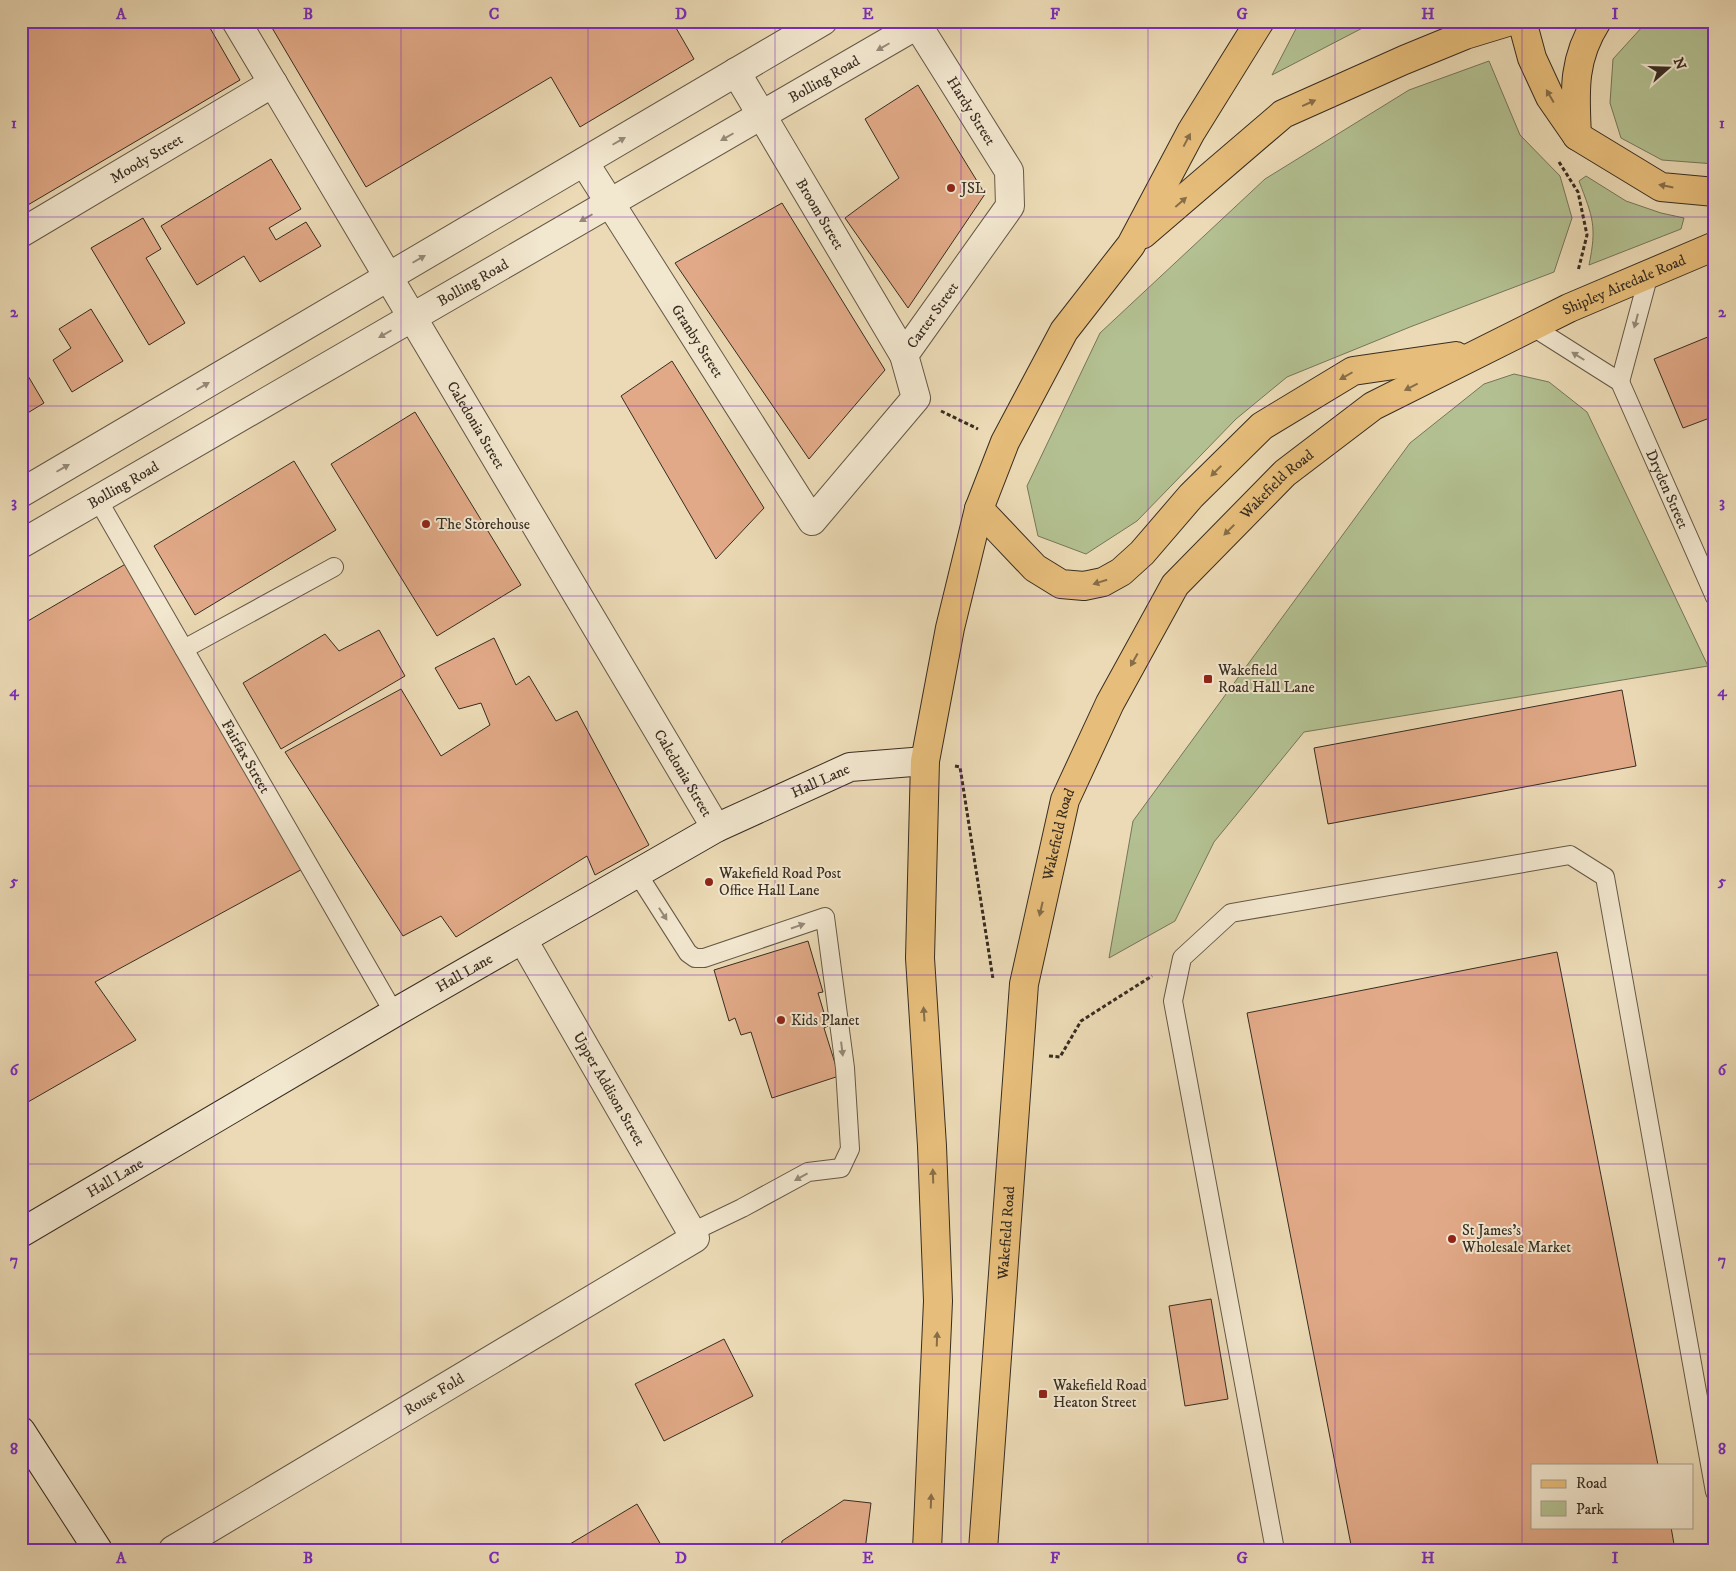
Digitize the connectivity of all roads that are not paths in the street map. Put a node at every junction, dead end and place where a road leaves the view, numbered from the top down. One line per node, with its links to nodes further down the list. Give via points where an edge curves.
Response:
1 (236, 21): 9 (street, Caledonia Street)
2 (823, 21): 8 (street)
3 (1260, 21): 17 (main road, one-way to 3, via 1191,132)
4 (1511, 21): 17 (main road, one-way to 4, via 1283,114 1465,35)
5 (1522, 21): 11 (main road, one-way to 5, via 1550,97 1532,58)
6 (1597, 21): 11 (main road, via 1586,38 1574,84)
7 (919, 23): 10 (street, Bolling Road, one-way to 10); 15 (street, Hardy Street, via 1009,171)
8 (736, 72): 10 (street, Broom Street); 12 (street, one-way to 8)
9 (273, 83): 16 (street, Moody Street); 20 (street, Caledonia Street)
10 (762, 117): 14 (street, Bolling Road, one-way to 14); 24 (street, Broom Street)
11 (1577, 136): 13 (main road, one-way to 11, via 1661,187)
12 (584, 162): 14 (street, Granby Street); 20 (street, one-way to 12)
13 (1715, 192)
14 (611, 204): 21 (street, Bolling Road, one-way to 21); 26 (street, Granby Street, via 812,521)
15 (1010, 206): 24 (street, Carter Street)
16 (21, 233)
17 (1130, 245): 29 (main road, via 1064,331 1005,442)
18 (1715, 246): 19 (main road, Shipley Airedale Road)
19 (1649, 274): 22 (main road, Shipley Airedale Road); 25 (lane, one-way to 25)
20 (388, 277): 21 (street, Caledonia Street); 27 (street, one-way to 20)
21 (413, 318): 28 (street, Bolling Road, one-way to 28); 35 (street, Caledonia Street)
22 (1533, 327): 23 (main road, Wakefield Road); 25 (lane, one-way to 22)
23 (1480, 352): 29 (main road, one-way to 29, via 1353,371 1262,426 1191,496 1142,553 1121,572 1103,582 1084,586 1061,584 1035,568); 46 (main road, Wakefield Road, one-way to 46, via 1373,406 1292,468 1175,584 1110,703 1065,800 1023,994)
24 (904, 354): 26 (street, Carter Street)
25 (1620, 382): 32 (lane, Dryden Street)
26 (916, 398)
27 (21, 493)
28 (98, 500): 30 (street, Bolling Road); 33 (lane, Fairfax Street)
29 (979, 509): 34 (main road, via 950,628)
30 (21, 544)
31 (334, 567): 33 (lane)
32 (1715, 597)
33 (184, 649): 38 (lane, Fairfax Street)
34 (925, 761): 35 (street, Hall Lane, via 850,767); 45 (main road, one-way to 34, via 938,1301 920,958)
35 (716, 828): 36 (street, Hall Lane)
36 (637, 873): 37 (street, Hall Lane); 40 (lane, one-way to 40, via 688,953 695,958 704,958 825,917 845,1068 850,1149 841,1168 808,1172)
37 (523, 940): 38 (street, Hall Lane); 40 (street, Upper Addison Street)
38 (394, 1013): 39 (street, Hall Lane)
39 (21, 1233)
40 (694, 1235): 44 (street, Rouse Fold)
41 (21, 1431): 43 (street)
42 (1715, 1492): 47 (lane, via 1605,877 1570,855 1231,913 1182,958 1173,1001)
43 (98, 1550)
44 (173, 1550)
45 (927, 1550)
46 (983, 1550)
47 (1275, 1550)

